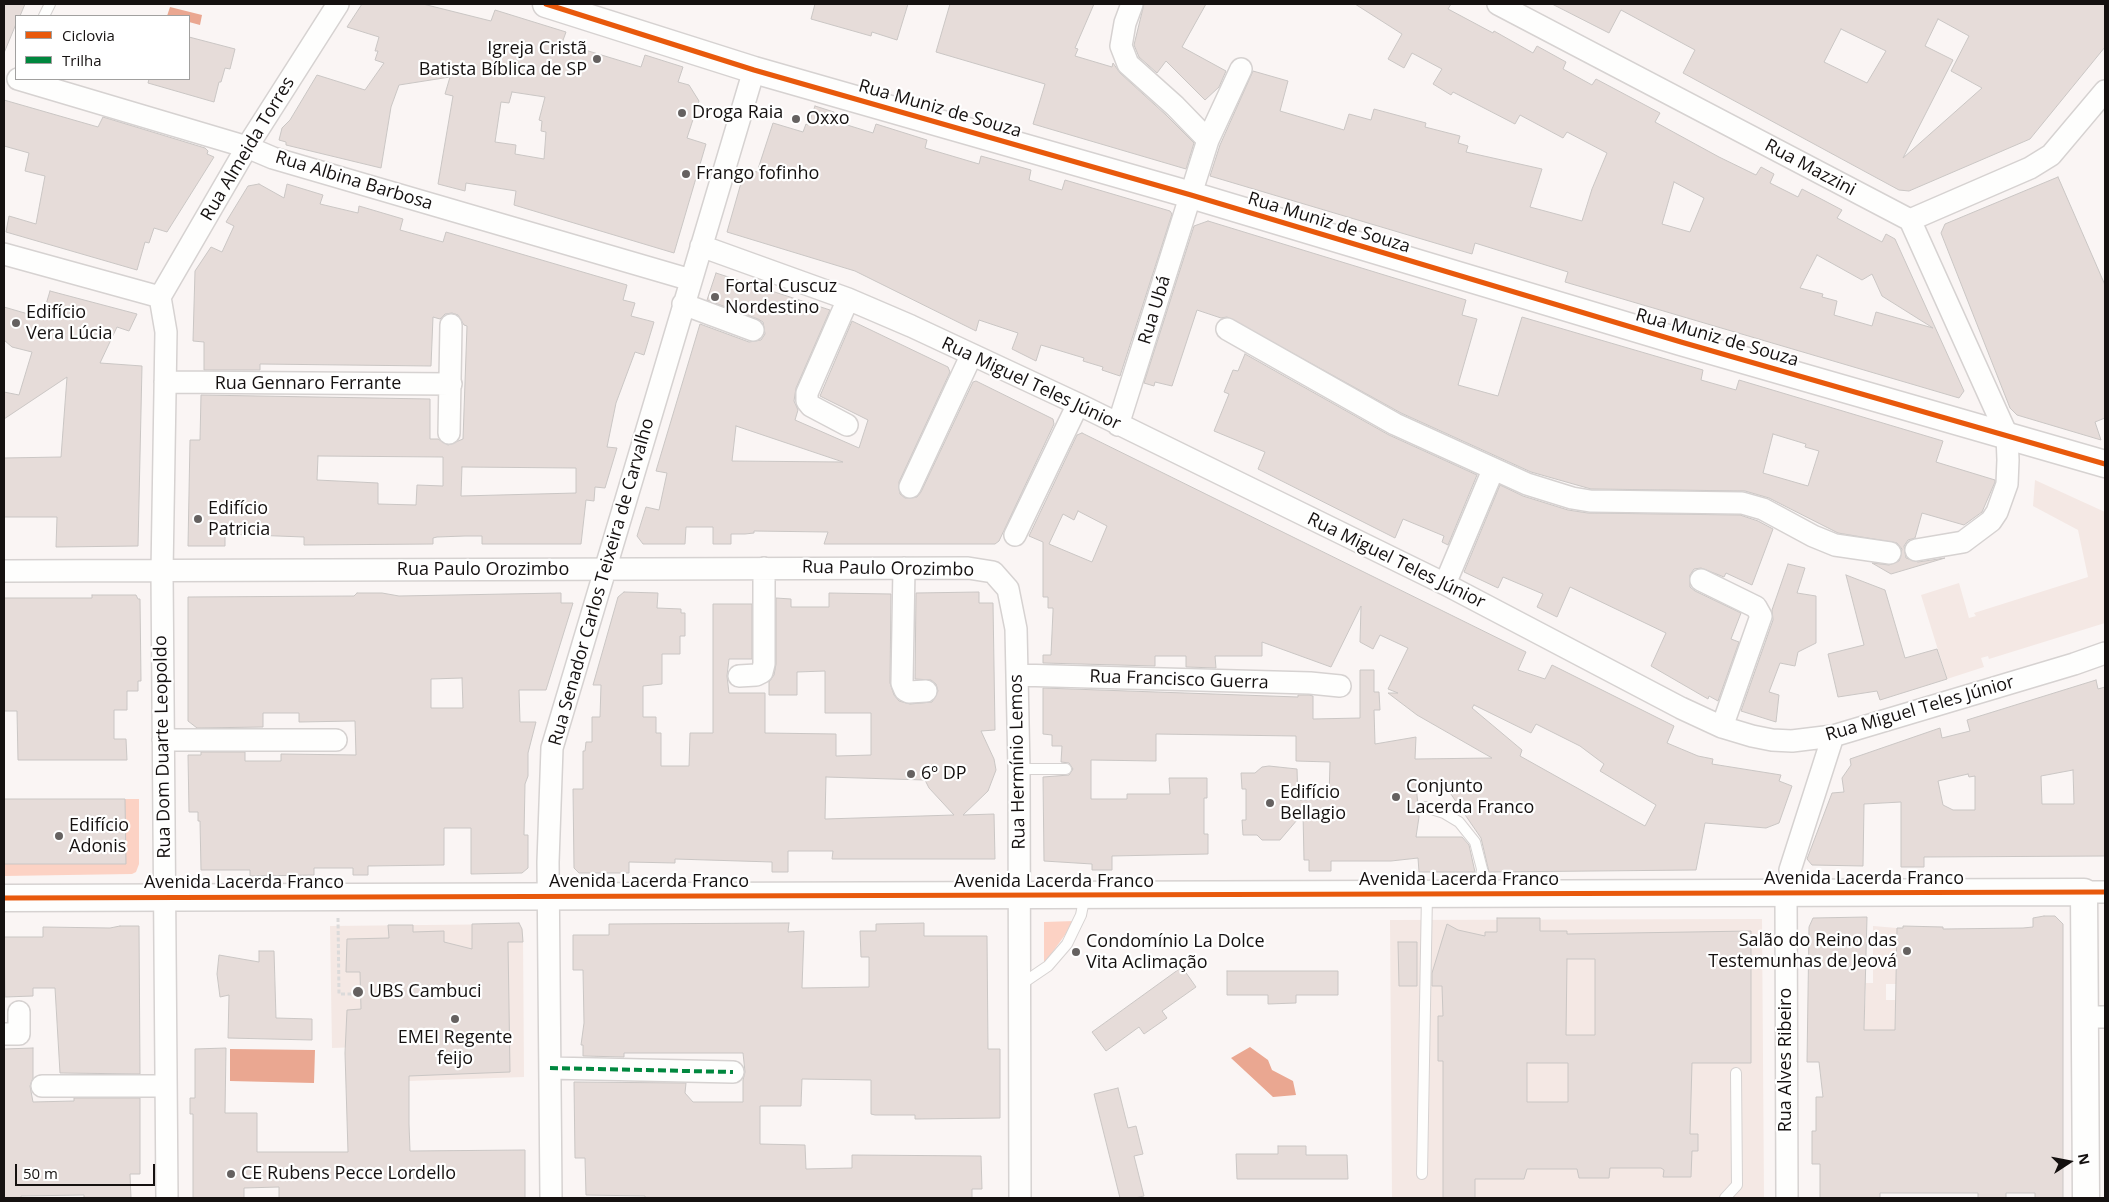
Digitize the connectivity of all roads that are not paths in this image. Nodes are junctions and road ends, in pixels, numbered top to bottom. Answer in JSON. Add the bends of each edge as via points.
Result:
{"nodes":[{"id":1,"x":338,"y":4,"type":"edge"},
{"id":2,"x":546,"y":4,"type":"edge"},
{"id":3,"x":1132,"y":4,"type":"edge"},
{"id":4,"x":1498,"y":4,"type":"edge"},
{"id":5,"x":1526,"y":11,"type":"edge"},
{"id":6,"x":1240,"y":69,"type":"dead end"},
{"id":7,"x":754,"y":70,"type":"junction"},
{"id":8,"x":24,"y":80,"type":"edge"},
{"id":9,"x":2105,"y":91,"type":"edge"},
{"id":10,"x":1208,"y":140,"type":"junction"},
{"id":11,"x":247,"y":147,"type":"junction"},
{"id":12,"x":1191,"y":194,"type":"junction"},
{"id":13,"x":1910,"y":220,"type":"junction"},
{"id":14,"x":701,"y":246,"type":"junction"},
{"id":15,"x":4,"y":254,"type":"edge"},
{"id":16,"x":691,"y":280,"type":"junction"},
{"id":17,"x":160,"y":297,"type":"junction"},
{"id":18,"x":848,"y":299,"type":"junction"},
{"id":19,"x":684,"y":304,"type":"junction"},
{"id":20,"x":451,"y":325,"type":"dead end"},
{"id":21,"x":1227,"y":329,"type":"dead end"},
{"id":22,"x":753,"y":330,"type":"dead end"},
{"id":23,"x":970,"y":356,"type":"junction"},
{"id":24,"x":165,"y":382,"type":"junction"},
{"id":25,"x":451,"y":384,"type":"junction"},
{"id":26,"x":1078,"y":404,"type":"junction"},
{"id":27,"x":848,"y":425,"type":"dead end"},
{"id":28,"x":1118,"y":425,"type":"junction"},
{"id":29,"x":449,"y":433,"type":"dead end"},
{"id":30,"x":2007,"y":435,"type":"junction"},
{"id":31,"x":2105,"y":464,"type":"edge"},
{"id":32,"x":1493,"y":470,"type":"junction"},
{"id":33,"x":910,"y":487,"type":"dead end"},
{"id":34,"x":1015,"y":534,"type":"dead end"},
{"id":35,"x":1916,"y":550,"type":"dead end"},
{"id":36,"x":1890,"y":553,"type":"dead end"},
{"id":37,"x":764,"y":568,"type":"junction"},
{"id":38,"x":904,"y":568,"type":"junction"},
{"id":39,"x":604,"y":569,"type":"junction"},
{"id":40,"x":4,"y":571,"type":"edge"},
{"id":41,"x":162,"y":572,"type":"junction"},
{"id":42,"x":993,"y":572,"type":"joint"},
{"id":43,"x":1701,"y":580,"type":"dead end"},
{"id":44,"x":1444,"y":584,"type":"junction"},
{"id":45,"x":2105,"y":653,"type":"edge"},
{"id":46,"x":1017,"y":675,"type":"junction"},
{"id":47,"x":739,"y":676,"type":"dead end"},
{"id":48,"x":1340,"y":686,"type":"dead end"},
{"id":49,"x":926,"y":691,"type":"dead end"},
{"id":50,"x":1722,"y":727,"type":"junction"},
{"id":51,"x":1833,"y":736,"type":"junction"},
{"id":52,"x":163,"y":740,"type":"junction"},
{"id":53,"x":336,"y":740,"type":"dead end"},
{"id":54,"x":1018,"y":769,"type":"junction"},
{"id":55,"x":1066,"y":769,"type":"dead end"},
{"id":56,"x":1425,"y":808,"type":"dead end"},
{"id":57,"x":1788,"y":881,"type":"junction"},
{"id":58,"x":2095,"y":892,"type":"edge"},
{"id":59,"x":1427,"y":893,"type":"junction"},
{"id":60,"x":1479,"y":893,"type":"junction"},
{"id":61,"x":549,"y":896,"type":"junction"},
{"id":62,"x":1019,"y":896,"type":"junction"},
{"id":63,"x":1085,"y":896,"type":"junction"},
{"id":64,"x":165,"y":897,"type":"junction"},
{"id":65,"x":4,"y":898,"type":"edge"},
{"id":66,"x":1019,"y":985,"type":"junction"},
{"id":67,"x":19,"y":1012,"type":"dead end"},
{"id":68,"x":2095,"y":1017,"type":"edge"},
{"id":69,"x":4,"y":1034,"type":"edge"},
{"id":70,"x":550,"y":1068,"type":"junction"},
{"id":71,"x":733,"y":1072,"type":"dead end"},
{"id":72,"x":1736,"y":1073,"type":"dead end"},
{"id":73,"x":42,"y":1086,"type":"dead end"},
{"id":74,"x":166,"y":1086,"type":"junction"},
{"id":75,"x":1422,"y":1174,"type":"dead end"},
{"id":76,"x":166,"y":1198,"type":"edge"},
{"id":77,"x":551,"y":1198,"type":"edge"},
{"id":78,"x":1020,"y":1198,"type":"edge"},
{"id":79,"x":1725,"y":1198,"type":"edge"},
{"id":80,"x":1787,"y":1198,"type":"edge"},
{"id":81,"x":2086,"y":1198,"type":"edge"}],
"edges":[{"from":1,"to":11,"type":"street","name":"Rua Almeida Torres"},
{"from":2,"to":7,"type":"street","name":"Rua Muniz de Souza"},
{"from":3,"to":10,"type":"street","via":[[1121,46],[1128,64]]},
{"from":4,"to":5,"type":"street","name":"Rua Mazzini"},
{"from":5,"to":13,"type":"street","name":"Rua Mazzini"},
{"from":6,"to":10,"type":"street","name":"Rua Ubá"},
{"from":7,"to":12,"type":"street","name":"Rua Muniz de Souza"},
{"from":7,"to":14,"type":"street","name":"Rua Senador Carlos Teixeira de Carvalho"},
{"from":8,"to":11,"type":"street","name":"Rua Albina Barbosa"},
{"from":9,"to":13,"type":"street","via":[[2052,155],[2030,168]]},
{"from":10,"to":12,"type":"street","name":"Rua Ubá"},
{"from":11,"to":16,"type":"street","name":"Rua Albina Barbosa","via":[[273,158]]},
{"from":11,"to":17,"type":"street","name":"Rua Almeida Torres"},
{"from":12,"to":28,"type":"street","name":"Rua Ubá"},
{"from":12,"to":30,"type":"street","name":"Rua Muniz de Souza","via":[[1672,339]]},
{"from":13,"to":30,"type":"street"},
{"from":14,"to":16,"type":"street","name":"Rua Senador Carlos Teixeira de Carvalho"},
{"from":14,"to":18,"type":"street","name":"Rua Miguel Teles Júnior"},
{"from":15,"to":17,"type":"street"},
{"from":16,"to":19,"type":"street","name":"Rua Senador Carlos Teixeira de Carvalho"},
{"from":17,"to":24,"type":"street","name":"Rua Dom Duarte Leopoldo","via":[[166,332]]},
{"from":18,"to":23,"type":"street","name":"Rua Miguel Teles Júnior"},
{"from":18,"to":27,"type":"street","via":[[807,394],[811,406]]},
{"from":19,"to":22,"type":"street"},
{"from":19,"to":39,"type":"street","name":"Rua Senador Carlos Teixeira de Carvalho"},
{"from":20,"to":25,"type":"street"},
{"from":21,"to":32,"type":"street","via":[[1395,424]]},
{"from":23,"to":26,"type":"street","name":"Rua Miguel Teles Júnior"},
{"from":23,"to":33,"type":"street"},
{"from":24,"to":25,"type":"street","name":"Rua Gennaro Ferrante"},
{"from":24,"to":41,"type":"street","name":"Rua Dom Duarte Leopoldo"},
{"from":25,"to":29,"type":"street"},
{"from":26,"to":28,"type":"street","name":"Rua Miguel Teles Júnior"},
{"from":26,"to":34,"type":"street"},
{"from":28,"to":44,"type":"street","name":"Rua Miguel Teles Júnior"},
{"from":30,"to":31,"type":"street","name":"Rua Muniz de Souza"},
{"from":30,"to":35,"type":"street","via":[[2006,484],[1991,521],[1964,542]]},
{"from":32,"to":36,"type":"street","via":[[1527,484],[1590,501],[1742,503],[1763,509],[1835,544]]},
{"from":32,"to":44,"type":"street"},
{"from":37,"to":38,"type":"street","name":"Rua Paulo Orozimbo"},
{"from":37,"to":39,"type":"street","name":"Rua Paulo Orozimbo"},
{"from":37,"to":47,"type":"street","via":[[764,664],[762,672],[756,676]]},
{"from":38,"to":42,"type":"street","name":"Rua Paulo Orozimbo","via":[[968,568]]},
{"from":38,"to":49,"type":"street","via":[[902,683],[909,692]]},
{"from":39,"to":41,"type":"street","name":"Rua Paulo Orozimbo"},
{"from":39,"to":61,"type":"street","name":"Rua Senador Carlos Teixeira de Carvalho","via":[[552,748]]},
{"from":40,"to":41,"type":"street","name":"Rua Paulo Orozimbo"},
{"from":41,"to":52,"type":"street","name":"Rua Dom Duarte Leopoldo"},
{"from":42,"to":46,"type":"street","name":"Rua Hermínio Lemos","via":[[1008,589],[1013,606]]},
{"from":43,"to":50,"type":"street","via":[[1756,607],[1761,616]]},
{"from":44,"to":50,"type":"street","name":"Rua Miguel Teles Júnior"},
{"from":45,"to":51,"type":"street","name":"Rua Miguel Teles Júnior"},
{"from":46,"to":48,"type":"street","name":"Rua Francisco Guerra"},
{"from":46,"to":54,"type":"street","name":"Rua Hermínio Lemos"},
{"from":50,"to":51,"type":"street","name":"Rua Miguel Teles Júnior","via":[[1772,740]]},
{"from":51,"to":57,"type":"street","name":"Rua Alves Ribeiro"},
{"from":52,"to":53,"type":"street"},
{"from":52,"to":64,"type":"street","name":"Rua Dom Duarte Leopoldo"},
{"from":54,"to":55,"type":"lane"},
{"from":54,"to":62,"type":"street","name":"Rua Hermínio Lemos"},
{"from":56,"to":60,"type":"lane","via":[[1444,813],[1459,822],[1475,842],[1482,869]]},
{"from":57,"to":58,"type":"street","name":"Avenida Lacerda Franco"},
{"from":57,"to":60,"type":"street","name":"Avenida Lacerda Franco"},
{"from":57,"to":80,"type":"street","name":"Rua Alves Ribeiro"},
{"from":58,"to":68,"type":"street"},
{"from":59,"to":60,"type":"street","name":"Avenida Lacerda Franco"},
{"from":59,"to":63,"type":"street","name":"Avenida Lacerda Franco"},
{"from":59,"to":75,"type":"lane"},
{"from":61,"to":62,"type":"street","name":"Avenida Lacerda Franco"},
{"from":61,"to":64,"type":"street","name":"Avenida Lacerda Franco"},
{"from":61,"to":70,"type":"street","name":"Rua Senador Carlos Teixeira de Carvalho"},
{"from":62,"to":63,"type":"street","name":"Avenida Lacerda Franco"},
{"from":62,"to":66,"type":"street","name":"Rua Hermínio Lemos"},
{"from":63,"to":66,"type":"lane","via":[[1081,916],[1067,944],[1048,966]]},
{"from":64,"to":65,"type":"street","name":"Avenida Lacerda Franco"},
{"from":64,"to":74,"type":"street","name":"Rua Dom Duarte Leopoldo"},
{"from":66,"to":78,"type":"street","name":"Rua Hermínio Lemos"},
{"from":67,"to":69,"type":"street","via":[[19,1034]]},
{"from":68,"to":81,"type":"street"},
{"from":70,"to":71,"type":"street"},
{"from":70,"to":77,"type":"street","name":"Rua Senador Carlos Teixeira de Carvalho"},
{"from":72,"to":79,"type":"lane","via":[[1738,1185]]},
{"from":73,"to":74,"type":"street"},
{"from":74,"to":76,"type":"street","name":"Rua Dom Duarte Leopoldo"}]}
